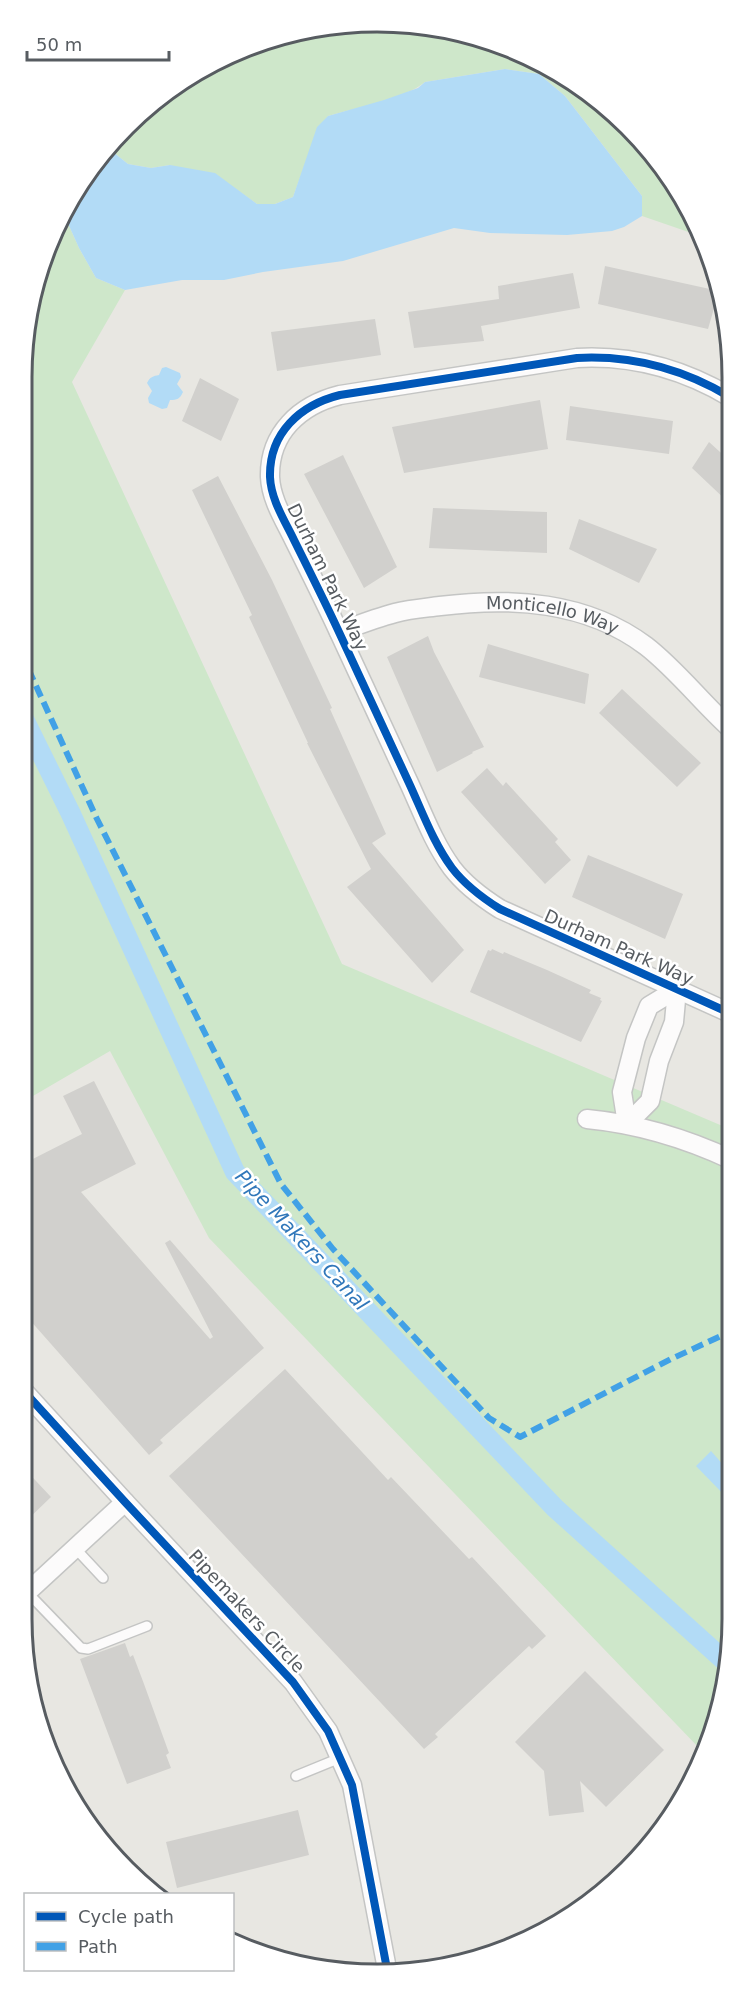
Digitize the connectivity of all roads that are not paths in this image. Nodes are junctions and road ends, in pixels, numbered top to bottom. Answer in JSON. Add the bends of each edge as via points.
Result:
{"nodes":[{"id":1,"x":722,"y":394,"type":"edge"},
{"id":2,"x":339,"y":632,"type":"junction"},
{"id":3,"x":722,"y":720,"type":"edge"},
{"id":4,"x":677,"y":989,"type":"junction"},
{"id":5,"x":722,"y":1009,"type":"edge"},
{"id":6,"x":629,"y":1062,"type":"junction"},
{"id":7,"x":657,"y":1070,"type":"junction"},
{"id":8,"x":588,"y":1119,"type":"dead end"},
{"id":9,"x":627,"y":1124,"type":"junction"},
{"id":10,"x":722,"y":1156,"type":"edge"},
{"id":11,"x":32,"y":1400,"type":"edge"},
{"id":12,"x":125,"y":1502,"type":"junction"},
{"id":13,"x":75,"y":1548,"type":"junction"},
{"id":14,"x":103,"y":1578,"type":"dead end"},
{"id":15,"x":32,"y":1588,"type":"edge"},
{"id":16,"x":32,"y":1602,"type":"edge"},
{"id":17,"x":147,"y":1626,"type":"dead end"},
{"id":18,"x":340,"y":1758,"type":"junction"},
{"id":19,"x":296,"y":1776,"type":"dead end"},
{"id":20,"x":386,"y":1964,"type":"edge"}],
"edges":[{"from":1,"to":2,"type":"street","name":"Durham Park Way","via":[[662,367],[593,357],[340,395],[305,408],[282,432],[273,454],[270,478],[276,502]]},
{"from":2,"to":3,"type":"street","name":"Monticello Way","via":[[397,612],[464,603],[513,601],[565,609],[610,625],[645,646]]},
{"from":2,"to":4,"type":"street","name":"Durham Park Way","via":[[432,833],[462,881],[500,909]]},
{"from":4,"to":5,"type":"street","name":"Durham Park Way"},
{"from":4,"to":6,"type":"street","name":"Durham Park Way","via":[[649,1006]]},
{"from":4,"to":7,"type":"street","name":"Durham Park Way","via":[[674,1022]]},
{"from":6,"to":7,"type":"street"},
{"from":6,"to":9,"type":"street","name":"Durham Park Way","via":[[622,1092]]},
{"from":7,"to":9,"type":"street","name":"Durham Park Way","via":[[650,1101]]},
{"from":8,"to":9,"type":"street"},
{"from":9,"to":10,"type":"street","via":[[667,1134]]},
{"from":11,"to":12,"type":"street","name":"Pipemakers Circle"},
{"from":12,"to":13,"type":"street"},
{"from":12,"to":18,"type":"street","name":"Pipemakers Circle","via":[[293,1682],[328,1731]]},
{"from":13,"to":14,"type":"lane"},
{"from":13,"to":15,"type":"street"},
{"from":16,"to":17,"type":"lane","via":[[81,1648],[88,1649]]},
{"from":18,"to":19,"type":"lane"},
{"from":18,"to":20,"type":"street","name":"Pipemakers Circle","via":[[352,1785]]}]}
